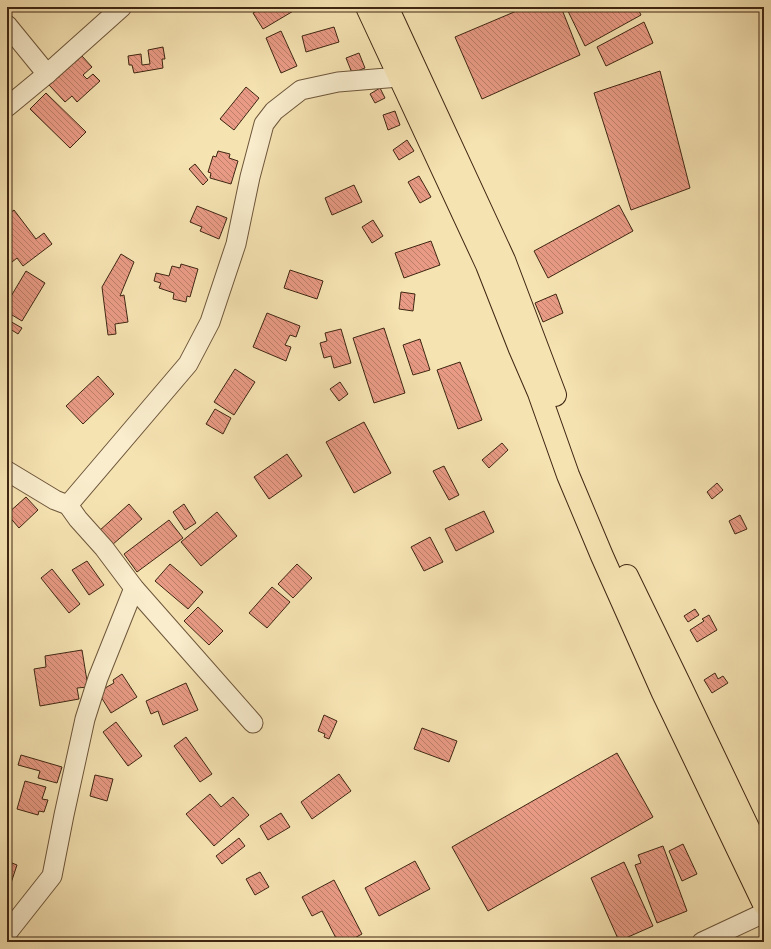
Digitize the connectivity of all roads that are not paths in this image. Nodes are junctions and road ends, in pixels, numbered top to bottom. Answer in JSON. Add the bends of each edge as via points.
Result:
{"nodes":[{"id":1,"x":122,"y":7,"type":"edge"},
{"id":2,"x":367,"y":7,"type":"edge"},
{"id":3,"x":387,"y":7,"type":"edge"},
{"id":4,"x":7,"y":25,"type":"edge"},
{"id":5,"x":47,"y":74,"type":"junction"},
{"id":6,"x":399,"y":77,"type":"junction"},
{"id":7,"x":7,"y":107,"type":"edge"},
{"id":8,"x":7,"y":471,"type":"edge"},
{"id":9,"x":574,"y":472,"type":"junction"},
{"id":10,"x":68,"y":505,"type":"junction"},
{"id":11,"x":134,"y":588,"type":"junction"},
{"id":12,"x":253,"y":723,"type":"dead end"},
{"id":13,"x":764,"y":861,"type":"edge"},
{"id":14,"x":764,"y":904,"type":"edge"},
{"id":15,"x":764,"y":913,"type":"edge"},
{"id":16,"x":7,"y":933,"type":"edge"},
{"id":17,"x":702,"y":942,"type":"edge"}],
"edges":[{"from":1,"to":5,"type":"street"},
{"from":2,"to":6,"type":"main road"},
{"from":3,"to":9,"type":"main road","via":[[504,260],[552,386]]},
{"from":4,"to":5,"type":"street"},
{"from":5,"to":7,"type":"street"},
{"from":6,"to":9,"type":"main road","via":[[487,265],[520,349]]},
{"from":6,"to":10,"type":"street","via":[[338,82],[301,90],[274,111],[264,124],[236,244],[210,322],[188,364]]},
{"from":8,"to":10,"type":"street"},
{"from":9,"to":13,"type":"main road","via":[[602,524]]},
{"from":9,"to":14,"type":"main road","via":[[602,556],[663,693]]},
{"from":10,"to":11,"type":"street"},
{"from":11,"to":12,"type":"street"},
{"from":11,"to":16,"type":"street","via":[[98,678],[85,719],[52,876]]},
{"from":15,"to":17,"type":"street"}]}
